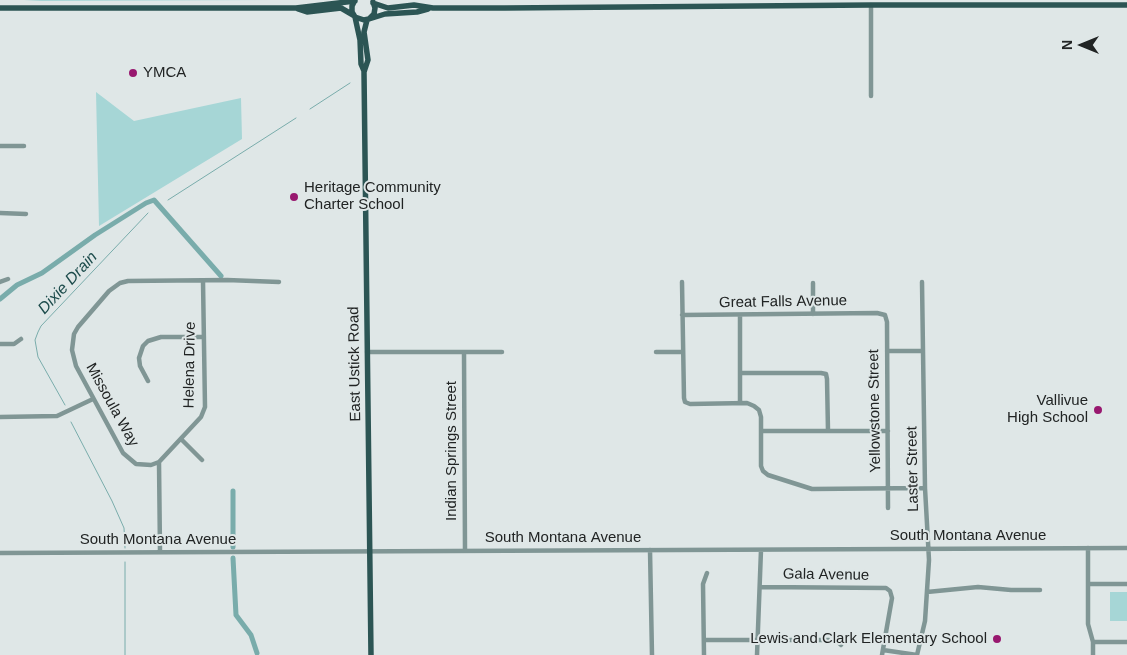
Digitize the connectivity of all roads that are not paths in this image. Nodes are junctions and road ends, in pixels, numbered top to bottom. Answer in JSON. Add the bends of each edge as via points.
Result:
{"nodes":[{"id":1,"x":355,"y":0,"type":"edge"},
{"id":2,"x":372,"y":1,"type":"edge"},
{"id":3,"x":923,"y":2,"type":"edge"},
{"id":4,"x":1047,"y":3,"type":"edge"},
{"id":5,"x":1056,"y":3,"type":"edge"},
{"id":6,"x":871,"y":5,"type":"junction"},
{"id":7,"x":1127,"y":5,"type":"edge"},
{"id":8,"x":0,"y":8,"type":"edge"},
{"id":9,"x":296,"y":8,"type":"junction"},
{"id":10,"x":433,"y":8,"type":"junction"},
{"id":11,"x":354,"y":16,"type":"junction"},
{"id":12,"x":368,"y":19,"type":"junction"},
{"id":13,"x":364,"y":72,"type":"junction"},
{"id":14,"x":871,"y":96,"type":"dead end"},
{"id":15,"x":0,"y":146,"type":"edge"},
{"id":16,"x":24,"y":146,"type":"dead end"},
{"id":17,"x":0,"y":214,"type":"edge"},
{"id":18,"x":26,"y":214,"type":"dead end"},
{"id":19,"x":8,"y":279,"type":"dead end"},
{"id":20,"x":203,"y":281,"type":"junction"},
{"id":21,"x":0,"y":282,"type":"edge"},
{"id":22,"x":279,"y":282,"type":"dead end"},
{"id":23,"x":682,"y":282,"type":"dead end"},
{"id":24,"x":922,"y":282,"type":"dead end"},
{"id":25,"x":813,"y":283,"type":"dead end"},
{"id":26,"x":813,"y":314,"type":"junction"},
{"id":27,"x":682,"y":315,"type":"junction"},
{"id":28,"x":740,"y":315,"type":"junction"},
{"id":29,"x":885,"y":315,"type":"joint"},
{"id":30,"x":204,"y":337,"type":"junction"},
{"id":31,"x":21,"y":339,"type":"dead end"},
{"id":32,"x":0,"y":344,"type":"edge"},
{"id":33,"x":887,"y":351,"type":"junction"},
{"id":34,"x":923,"y":351,"type":"junction"},
{"id":35,"x":368,"y":352,"type":"junction"},
{"id":36,"x":464,"y":352,"type":"junction"},
{"id":37,"x":502,"y":352,"type":"dead end"},
{"id":38,"x":656,"y":352,"type":"dead end"},
{"id":39,"x":683,"y":352,"type":"junction"},
{"id":40,"x":740,"y":372,"type":"junction"},
{"id":41,"x":148,"y":381,"type":"dead end"},
{"id":42,"x":93,"y":399,"type":"junction"},
{"id":43,"x":740,"y":404,"type":"junction"},
{"id":44,"x":0,"y":417,"type":"edge"},
{"id":45,"x":761,"y":431,"type":"junction"},
{"id":46,"x":828,"y":431,"type":"junction"},
{"id":47,"x":888,"y":431,"type":"junction"},
{"id":48,"x":181,"y":439,"type":"junction"},
{"id":49,"x":202,"y":460,"type":"dead end"},
{"id":50,"x":159,"y":462,"type":"junction"},
{"id":51,"x":925,"y":488,"type":"junction"},
{"id":52,"x":889,"y":489,"type":"junction"},
{"id":53,"x":888,"y":508,"type":"dead end"},
{"id":54,"x":1088,"y":548,"type":"junction"},
{"id":55,"x":1127,"y":548,"type":"edge"},
{"id":56,"x":928,"y":549,"type":"junction"},
{"id":57,"x":650,"y":550,"type":"junction"},
{"id":58,"x":761,"y":550,"type":"junction"},
{"id":59,"x":370,"y":551,"type":"junction"},
{"id":60,"x":465,"y":551,"type":"junction"},
{"id":61,"x":160,"y":552,"type":"junction"},
{"id":62,"x":0,"y":553,"type":"edge"},
{"id":63,"x":707,"y":573,"type":"dead end"},
{"id":64,"x":1088,"y":584,"type":"junction"},
{"id":65,"x":1127,"y":584,"type":"edge"},
{"id":66,"x":760,"y":587,"type":"junction"},
{"id":67,"x":1040,"y":590,"type":"dead end"},
{"id":68,"x":927,"y":592,"type":"junction"},
{"id":69,"x":704,"y":640,"type":"junction"},
{"id":70,"x":757,"y":640,"type":"junction"},
{"id":71,"x":1093,"y":642,"type":"junction"},
{"id":72,"x":1127,"y":642,"type":"edge"},
{"id":73,"x":841,"y":645,"type":"dead end"},
{"id":74,"x":882,"y":653,"type":"edge"},
{"id":75,"x":371,"y":655,"type":"edge"},
{"id":76,"x":652,"y":655,"type":"edge"},
{"id":77,"x":704,"y":655,"type":"edge"},
{"id":78,"x":757,"y":655,"type":"edge"},
{"id":79,"x":917,"y":655,"type":"edge"},
{"id":80,"x":1094,"y":655,"type":"edge"}],
"edges":[{"from":1,"to":9,"type":"main road"},
{"from":1,"to":11,"type":"main road","name":"East Ustick Road"},
{"from":2,"to":10,"type":"main road","via":[[388,8],[414,5]]},
{"from":2,"to":12,"type":"main road","name":"East Ustick Road","via":[[375,11]]},
{"from":3,"to":4,"type":"main road"},
{"from":3,"to":6,"type":"main road"},
{"from":4,"to":5,"type":"main road"},
{"from":5,"to":7,"type":"main road"},
{"from":6,"to":10,"type":"main road"},
{"from":6,"to":14,"type":"street"},
{"from":8,"to":9,"type":"main road"},
{"from":9,"to":11,"type":"main road","via":[[307,12],[341,8]]},
{"from":10,"to":12,"type":"main road"},
{"from":11,"to":12,"type":"main road"},
{"from":11,"to":13,"type":"main road","name":"East Ustick Road"},
{"from":12,"to":13,"type":"main road","name":"East Ustick Road","via":[[364,32],[368,60]]},
{"from":13,"to":35,"type":"main road","name":"East Ustick Road"},
{"from":15,"to":16,"type":"street"},
{"from":17,"to":18,"type":"street"},
{"from":19,"to":21,"type":"street"},
{"from":20,"to":22,"type":"street","name":"Missoula Way"},
{"from":20,"to":30,"type":"street","name":"Helena Drive"},
{"from":20,"to":42,"type":"street","name":"Missoula Way","via":[[128,281],[113,286],[74,334],[73,357]]},
{"from":23,"to":27,"type":"street"},
{"from":24,"to":34,"type":"street","name":"Laster Street"},
{"from":25,"to":26,"type":"street"},
{"from":26,"to":28,"type":"street","name":"Great Falls Avenue"},
{"from":26,"to":29,"type":"street","name":"Great Falls Avenue"},
{"from":27,"to":28,"type":"street","name":"Great Falls Avenue"},
{"from":27,"to":39,"type":"street"},
{"from":28,"to":40,"type":"street"},
{"from":29,"to":33,"type":"street","name":"Yellowstone Street"},
{"from":30,"to":41,"type":"street","via":[[161,337],[148,342],[139,358]]},
{"from":30,"to":48,"type":"street","name":"Helena Drive","via":[[204,412]]},
{"from":31,"to":32,"type":"street","via":[[14,344]]},
{"from":33,"to":34,"type":"street"},
{"from":33,"to":47,"type":"street","name":"Yellowstone Street"},
{"from":34,"to":51,"type":"street","name":"Laster Street"},
{"from":35,"to":36,"type":"street"},
{"from":35,"to":59,"type":"main road","name":"East Ustick Road"},
{"from":36,"to":37,"type":"street"},
{"from":36,"to":60,"type":"street","name":"Indian Springs Street"},
{"from":38,"to":39,"type":"street"},
{"from":39,"to":43,"type":"street","via":[[685,402]]},
{"from":40,"to":43,"type":"street"},
{"from":40,"to":46,"type":"street","via":[[826,374]]},
{"from":42,"to":44,"type":"street","via":[[57,416]]},
{"from":42,"to":50,"type":"street","name":"Missoula Way","via":[[130,460],[143,465]]},
{"from":43,"to":45,"type":"street","via":[[759,410]]},
{"from":45,"to":46,"type":"street"},
{"from":45,"to":52,"type":"street","via":[[761,466],[768,475],[812,489]]},
{"from":46,"to":47,"type":"street"},
{"from":47,"to":52,"type":"street","name":"Yellowstone Street"},
{"from":48,"to":49,"type":"street"},
{"from":48,"to":50,"type":"street","name":"Helena Drive"},
{"from":50,"to":61,"type":"street"},
{"from":51,"to":52,"type":"street"},
{"from":51,"to":56,"type":"street","name":"Laster Street"},
{"from":52,"to":53,"type":"street","name":"Yellowstone Street"},
{"from":54,"to":55,"type":"street","name":"South Montana Avenue"},
{"from":54,"to":56,"type":"street","name":"South Montana Avenue"},
{"from":54,"to":64,"type":"street"},
{"from":56,"to":58,"type":"street","name":"South Montana Avenue"},
{"from":56,"to":68,"type":"street","name":"Laster Street"},
{"from":57,"to":58,"type":"street","name":"South Montana Avenue"},
{"from":57,"to":60,"type":"street","name":"South Montana Avenue"},
{"from":57,"to":76,"type":"street"},
{"from":58,"to":66,"type":"street"},
{"from":59,"to":60,"type":"street","name":"South Montana Avenue"},
{"from":59,"to":61,"type":"street","name":"South Montana Avenue"},
{"from":59,"to":75,"type":"main road","name":"East Ustick Road"},
{"from":61,"to":62,"type":"street","name":"South Montana Avenue"},
{"from":63,"to":69,"type":"street","via":[[703,584]]},
{"from":64,"to":65,"type":"street"},
{"from":64,"to":71,"type":"street","via":[[1088,624]]},
{"from":66,"to":70,"type":"street"},
{"from":66,"to":74,"type":"street","name":"Gala Avenue","via":[[886,588],[892,598]]},
{"from":67,"to":68,"type":"street","via":[[978,587]]},
{"from":68,"to":79,"type":"street","name":"Laster Street","via":[[925,621]]},
{"from":69,"to":70,"type":"street"},
{"from":69,"to":77,"type":"street"},
{"from":70,"to":73,"type":"street","via":[[836,640]]},
{"from":70,"to":78,"type":"street"},
{"from":71,"to":72,"type":"street"},
{"from":71,"to":80,"type":"street"},
{"from":74,"to":79,"type":"street"}]}
